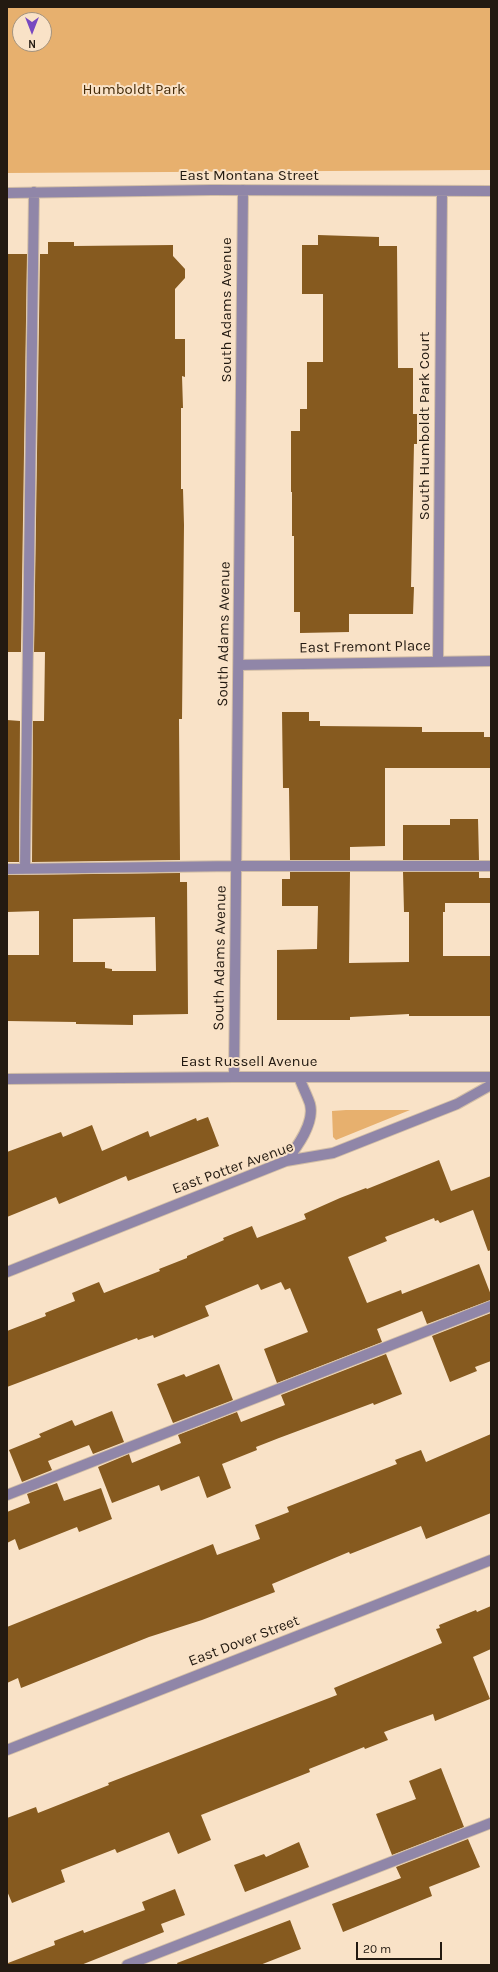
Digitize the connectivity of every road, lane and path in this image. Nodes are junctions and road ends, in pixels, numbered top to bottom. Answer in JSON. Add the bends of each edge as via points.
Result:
{"nodes":[{"id":1,"x":243,"y":190,"type":"junction"},
{"id":2,"x":442,"y":191,"type":"junction"},
{"id":3,"x":491,"y":191,"type":"edge"},
{"id":4,"x":34,"y":192,"type":"junction"},
{"id":5,"x":7,"y":193,"type":"edge"},
{"id":6,"x":491,"y":660,"type":"edge"},
{"id":7,"x":438,"y":661,"type":"junction"},
{"id":8,"x":239,"y":665,"type":"junction"},
{"id":9,"x":236,"y":866,"type":"junction"},
{"id":10,"x":491,"y":866,"type":"edge"},
{"id":11,"x":7,"y":869,"type":"edge"},
{"id":12,"x":25,"y":869,"type":"junction"},
{"id":13,"x":234,"y":1077,"type":"junction"},
{"id":14,"x":299,"y":1077,"type":"junction"},
{"id":15,"x":491,"y":1077,"type":"edge"},
{"id":16,"x":7,"y":1079,"type":"edge"},
{"id":17,"x":491,"y":1085,"type":"edge"},
{"id":18,"x":286,"y":1161,"type":"junction"},
{"id":19,"x":7,"y":1272,"type":"edge"},
{"id":20,"x":491,"y":1306,"type":"edge"},
{"id":21,"x":7,"y":1495,"type":"edge"},
{"id":22,"x":491,"y":1560,"type":"edge"},
{"id":23,"x":7,"y":1750,"type":"edge"},
{"id":24,"x":491,"y":1823,"type":"edge"},
{"id":25,"x":127,"y":1965,"type":"edge"}],
"edges":[{"from":1,"to":2,"type":"street","name":"East Montana Street"},
{"from":1,"to":4,"type":"street","name":"East Montana Street"},
{"from":1,"to":8,"type":"street","name":"South Adams Avenue"},
{"from":2,"to":3,"type":"street","name":"East Montana Street"},
{"from":2,"to":7,"type":"street","name":"South Humboldt Park Court"},
{"from":4,"to":5,"type":"street","name":"East Montana Street"},
{"from":4,"to":12,"type":"street"},
{"from":6,"to":7,"type":"street","name":"East Fremont Place"},
{"from":7,"to":8,"type":"street","name":"East Fremont Place"},
{"from":8,"to":9,"type":"street","name":"South Adams Avenue"},
{"from":9,"to":10,"type":"street"},
{"from":9,"to":12,"type":"street"},
{"from":9,"to":13,"type":"street","name":"South Adams Avenue"},
{"from":11,"to":12,"type":"street"},
{"from":13,"to":14,"type":"street","name":"East Russell Avenue"},
{"from":13,"to":16,"type":"street","name":"East Russell Avenue"},
{"from":14,"to":15,"type":"street","name":"East Russell Avenue"},
{"from":14,"to":18,"type":"street","via":[[310,1106],[308,1124],[300,1142]]},
{"from":17,"to":18,"type":"street","name":"East Potter Avenue","via":[[457,1104],[333,1153]]},
{"from":18,"to":19,"type":"street","name":"East Potter Avenue"},
{"from":20,"to":21,"type":"street"},
{"from":22,"to":23,"type":"street","name":"East Dover Street"},
{"from":24,"to":25,"type":"street"}]}
